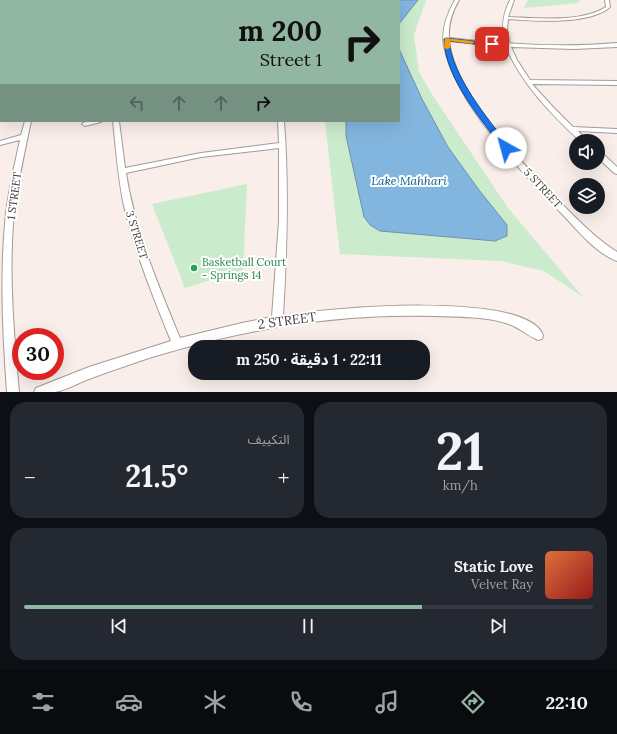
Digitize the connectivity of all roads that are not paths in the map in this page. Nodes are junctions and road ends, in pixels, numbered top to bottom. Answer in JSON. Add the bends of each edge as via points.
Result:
{"nodes":[{"id":1,"x":457,"y":0,"type":"edge"},
{"id":2,"x":512,"y":0,"type":"edge"},
{"id":3,"x":607,"y":0,"type":"edge"},
{"id":4,"x":505,"y":18,"type":"junction"},
{"id":5,"x":446,"y":39,"type":"junction"},
{"id":6,"x":507,"y":43,"type":"junction"},
{"id":7,"x":617,"y":45,"type":"edge"},
{"id":8,"x":529,"y":82,"type":"junction"},
{"id":9,"x":617,"y":83,"type":"edge"},
{"id":10,"x":28,"y":122,"type":"edge"},
{"id":11,"x":94,"y":122,"type":"edge"},
{"id":12,"x":116,"y":122,"type":"edge"},
{"id":13,"x":281,"y":122,"type":"edge"},
{"id":14,"x":85,"y":124,"type":"dead end"},
{"id":15,"x":571,"y":129,"type":"junction"},
{"id":16,"x":617,"y":131,"type":"edge"},
{"id":17,"x":576,"y":134,"type":"edge"},
{"id":18,"x":24,"y":137,"type":"junction"},
{"id":19,"x":0,"y":143,"type":"edge"},
{"id":20,"x":283,"y":145,"type":"junction"},
{"id":21,"x":605,"y":160,"type":"edge"},
{"id":22,"x":123,"y":170,"type":"junction"},
{"id":23,"x":617,"y":171,"type":"edge"},
{"id":24,"x":617,"y":257,"type":"edge"},
{"id":25,"x":277,"y":321,"type":"junction"},
{"id":26,"x":538,"y":335,"type":"dead end"},
{"id":27,"x":177,"y":343,"type":"junction"},
{"id":28,"x":13,"y":392,"type":"edge"},
{"id":29,"x":40,"y":392,"type":"edge"}],
"edges":[{"from":1,"to":5,"type":"street","name":"5 STREET","via":[[447,22]]},
{"from":2,"to":4,"type":"street"},
{"from":3,"to":4,"type":"street","via":[[608,6],[605,10],[590,16],[554,19]]},
{"from":4,"to":6,"type":"street"},
{"from":5,"to":6,"type":"street"},
{"from":5,"to":24,"type":"street","name":"5 STREET","via":[[455,70],[464,88],[506,148],[569,216],[597,243]]},
{"from":6,"to":7,"type":"street","via":[[559,48]]},
{"from":6,"to":8,"type":"street"},
{"from":8,"to":9,"type":"street"},
{"from":8,"to":15,"type":"street"},
{"from":10,"to":18,"type":"street","name":"1 STREET"},
{"from":11,"to":14,"type":"street"},
{"from":12,"to":22,"type":"street","name":"3 STREET"},
{"from":13,"to":20,"type":"street"},
{"from":15,"to":16,"type":"street"},
{"from":15,"to":17,"type":"street"},
{"from":18,"to":19,"type":"street"},
{"from":18,"to":28,"type":"street","name":"1 STREET","via":[[12,200],[8,261]]},
{"from":20,"to":22,"type":"street","via":[[201,155]]},
{"from":20,"to":25,"type":"street","via":[[284,216]]},
{"from":21,"to":23,"type":"street"},
{"from":22,"to":27,"type":"street","name":"3 STREET","via":[[130,217]]},
{"from":25,"to":26,"type":"street","name":"2 STREET","via":[[364,312],[444,312],[507,317],[527,325]]},
{"from":25,"to":27,"type":"street","name":"2 STREET"},
{"from":27,"to":29,"type":"street","name":"2 STREET"}]}
